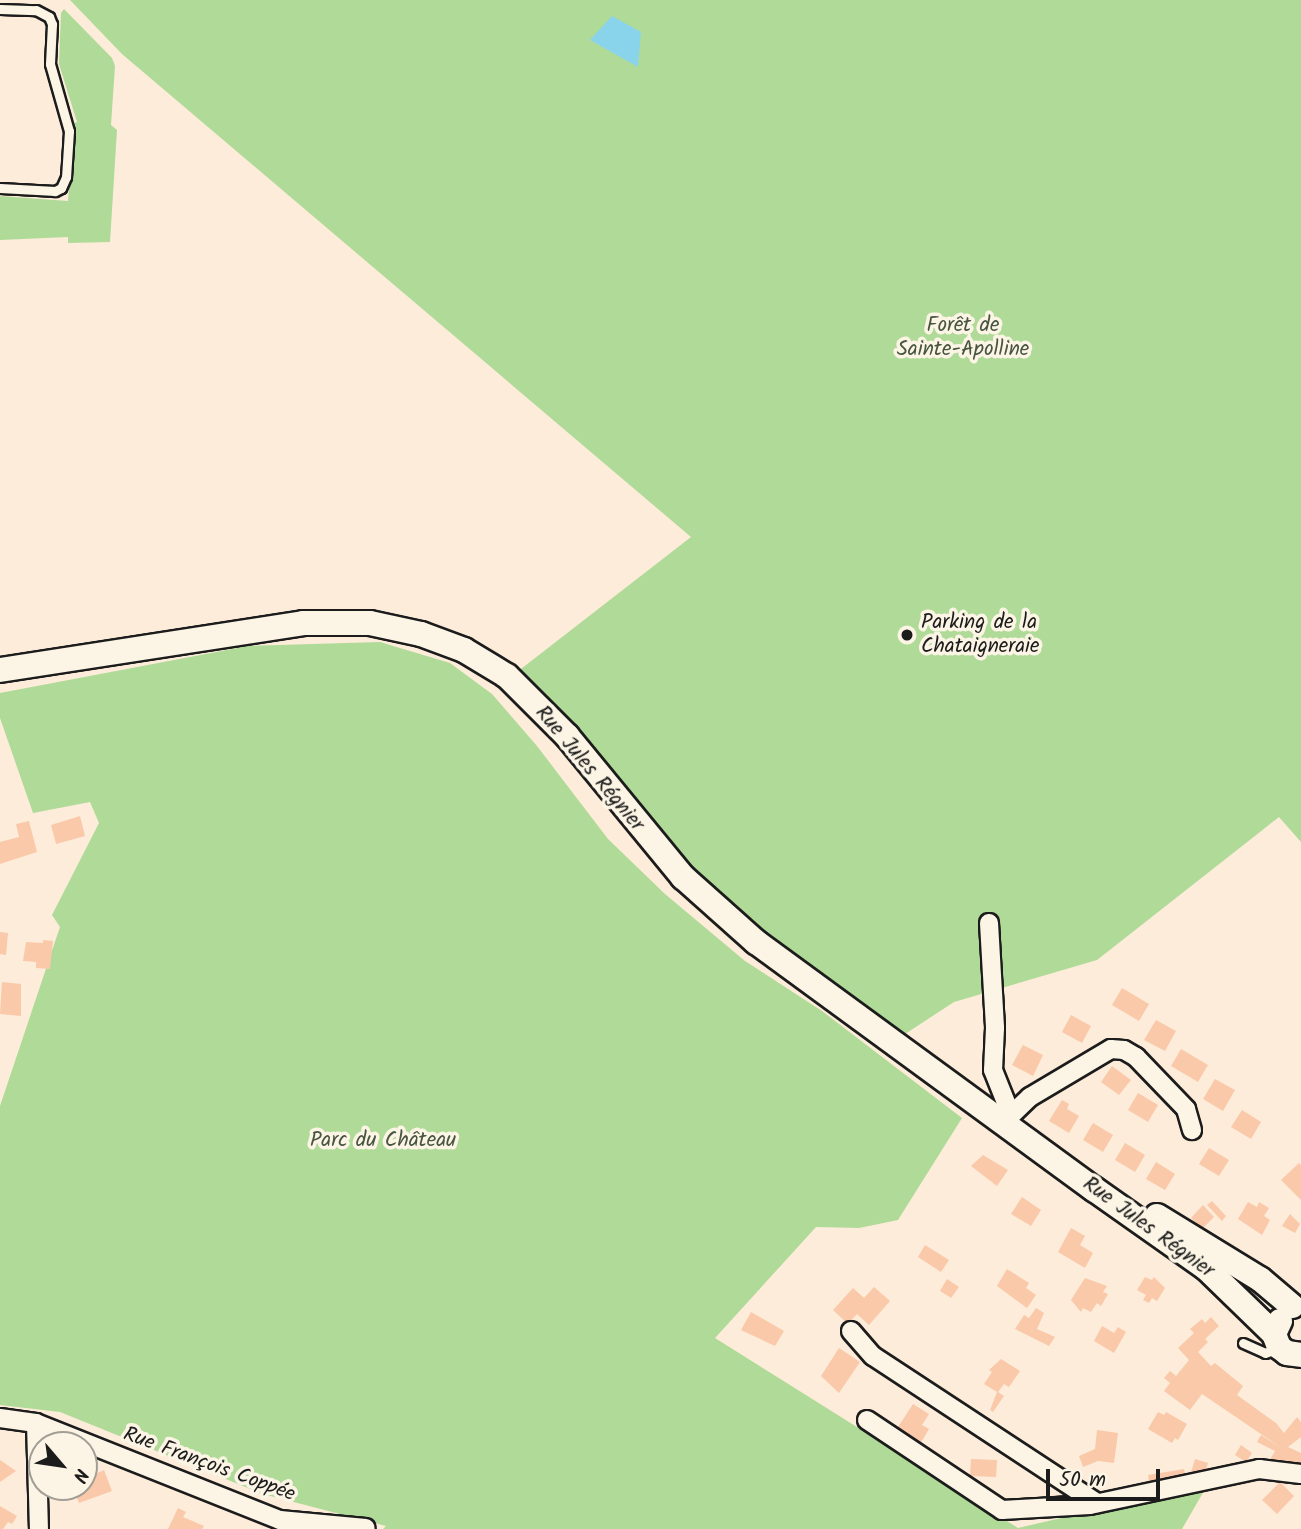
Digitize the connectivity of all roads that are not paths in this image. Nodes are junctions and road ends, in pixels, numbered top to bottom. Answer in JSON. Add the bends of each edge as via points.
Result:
{"nodes":[{"id":1,"x":0,"y":9,"type":"edge"},
{"id":2,"x":0,"y":188,"type":"edge"},
{"id":3,"x":0,"y":670,"type":"edge"},
{"id":4,"x":989,"y":923,"type":"dead end"},
{"id":5,"x":1007,"y":1119,"type":"junction"},
{"id":6,"x":1192,"y":1130,"type":"dead end"},
{"id":7,"x":1050,"y":1155,"type":"junction"},
{"id":8,"x":1296,"y":1306,"type":"edge"},
{"id":9,"x":851,"y":1331,"type":"dead end"},
{"id":10,"x":1243,"y":1343,"type":"dead end"},
{"id":11,"x":1285,"y":1345,"type":"edge"},
{"id":12,"x":0,"y":1418,"type":"edge"},
{"id":13,"x":867,"y":1420,"type":"dead end"},
{"id":14,"x":36,"y":1423,"type":"junction"},
{"id":15,"x":1301,"y":1474,"type":"edge"},
{"id":16,"x":1097,"y":1503,"type":"junction"},
{"id":17,"x":366,"y":1528,"type":"edge"},
{"id":18,"x":39,"y":1529,"type":"edge"}],
"edges":[{"from":1,"to":2,"type":"lane","via":[[36,10],[49,17],[50,64],[69,131],[61,188]]},
{"from":3,"to":5,"type":"street","name":"Rue Jules Régnier","via":[[314,622],[370,623],[421,634],[464,650],[507,676],[567,736],[683,877],[757,942]]},
{"from":4,"to":5,"type":"street","via":[[993,1070]]},
{"from":5,"to":6,"type":"street","via":[[1030,1097],[1111,1049],[1136,1056],[1186,1109]]},
{"from":5,"to":7,"type":"street","name":"Rue Jules Régnier"},
{"from":7,"to":8,"type":"street","name":"Rue Jules Régnier","via":[[1218,1251]]},
{"from":7,"to":11,"type":"street","name":"Rue Jules Régnier","via":[[1206,1268]]},
{"from":8,"to":11,"type":"street"},
{"from":9,"to":16,"type":"street","via":[[873,1356]]},
{"from":10,"to":11,"type":"lane","via":[[1265,1353]]},
{"from":12,"to":14,"type":"street","name":"Rue François Coppée"},
{"from":13,"to":16,"type":"street","via":[[1002,1510]]},
{"from":14,"to":17,"type":"street","name":"Rue François Coppée","via":[[280,1520]]},
{"from":14,"to":18,"type":"street"},
{"from":15,"to":16,"type":"street","via":[[1259,1469]]}]}
